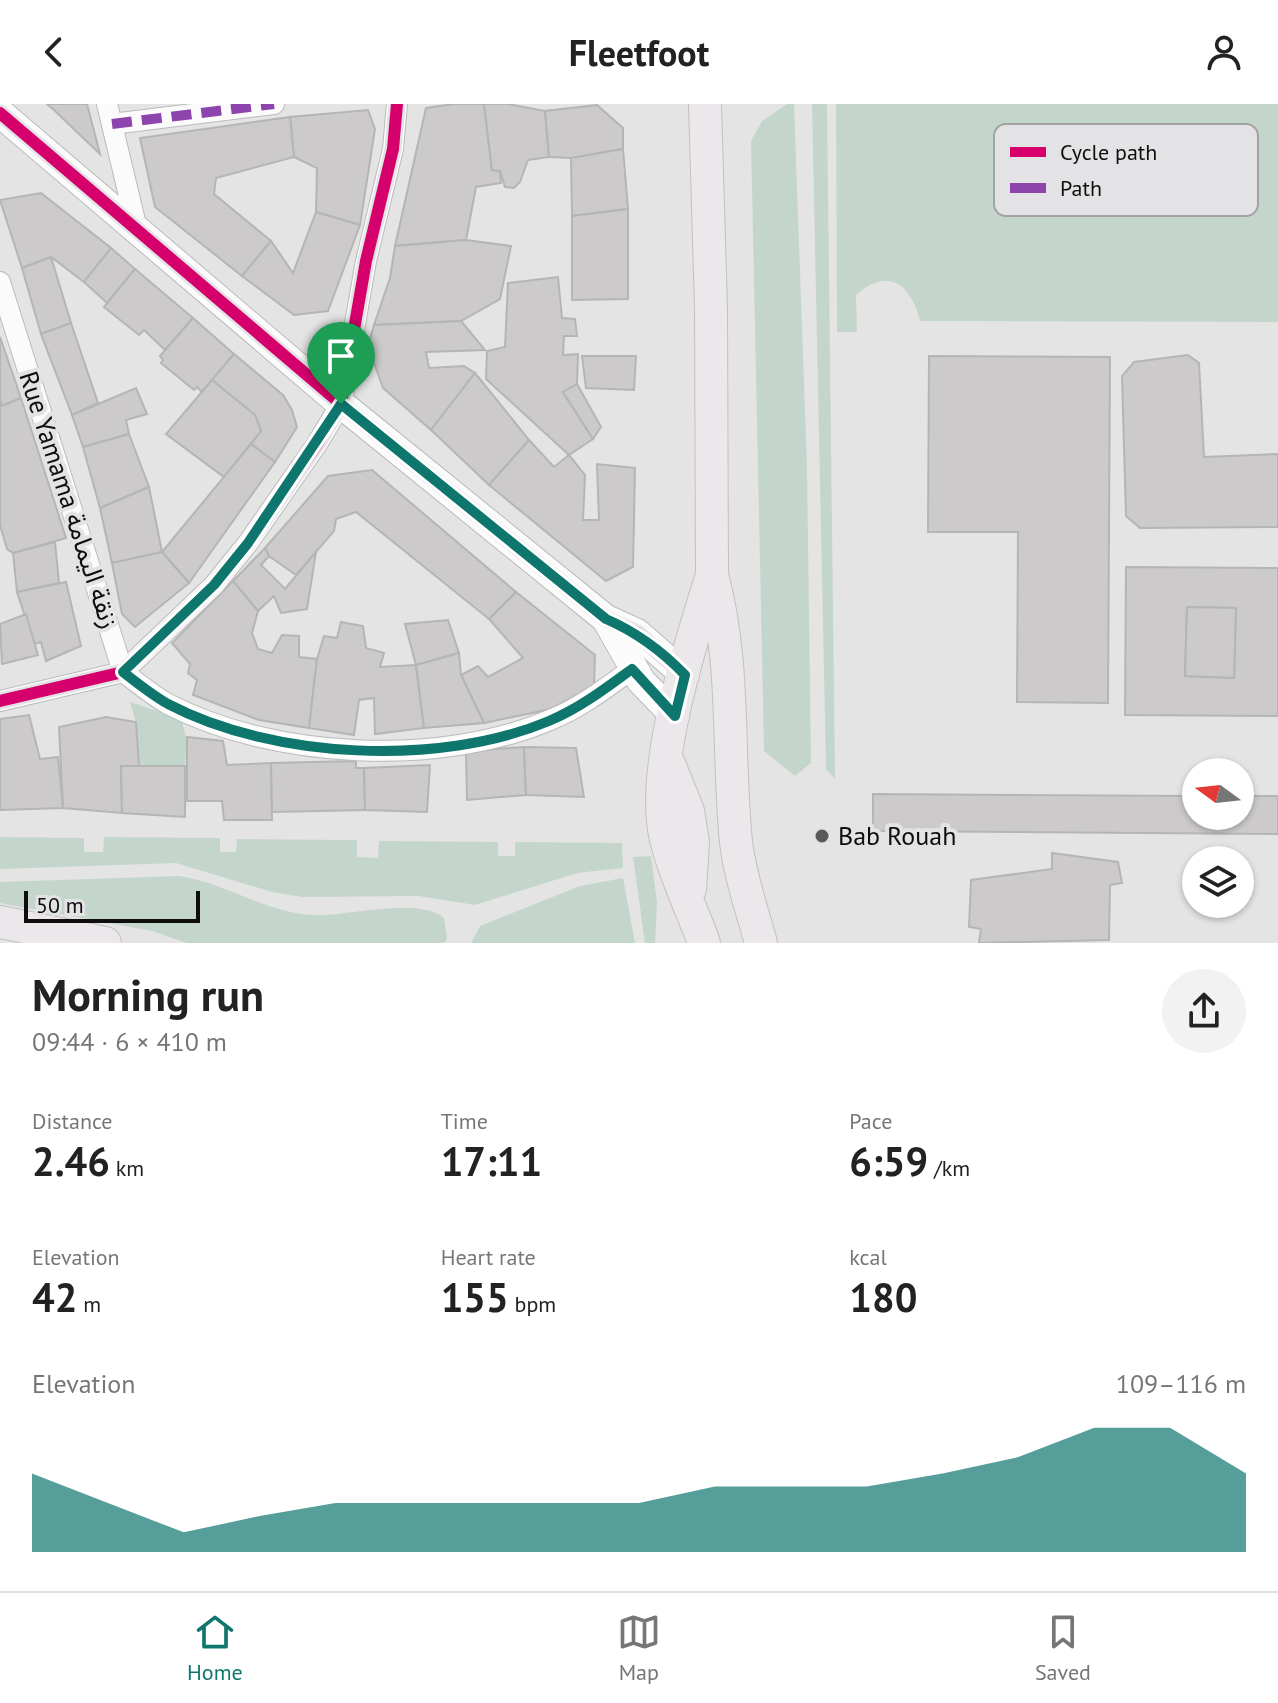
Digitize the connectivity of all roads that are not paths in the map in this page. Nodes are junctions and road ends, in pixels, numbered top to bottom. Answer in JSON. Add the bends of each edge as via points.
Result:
{"nodes":[{"id":1,"x":274,"y":104,"type":"edge"},
{"id":2,"x":397,"y":104,"type":"edge"},
{"id":3,"x":705,"y":104,"type":"edge"},
{"id":4,"x":0,"y":113,"type":"edge"},
{"id":5,"x":110,"y":114,"type":"edge"},
{"id":6,"x":137,"y":229,"type":"junction"},
{"id":7,"x":0,"y":282,"type":"edge"},
{"id":8,"x":341,"y":404,"type":"junction"},
{"id":9,"x":712,"y":575,"type":"junction"},
{"id":10,"x":606,"y":619,"type":"junction"},
{"id":11,"x":632,"y":669,"type":"junction"},
{"id":12,"x":123,"y":672,"type":"junction"},
{"id":13,"x":685,"y":675,"type":"junction"},
{"id":14,"x":0,"y":701,"type":"edge"},
{"id":15,"x":675,"y":716,"type":"junction"},
{"id":16,"x":691,"y":906,"type":"junction"},
{"id":17,"x":0,"y":922,"type":"edge"},
{"id":18,"x":105,"y":943,"type":"edge"},
{"id":19,"x":682,"y":943,"type":"edge"},
{"id":20,"x":704,"y":943,"type":"edge"},
{"id":21,"x":760,"y":943,"type":"edge"}],
"edges":[{"from":1,"to":5,"type":"street"},
{"from":2,"to":8,"type":"street","via":[[393,149],[360,288]]},
{"from":3,"to":9,"type":"main road"},
{"from":4,"to":6,"type":"street"},
{"from":5,"to":6,"type":"street"},
{"from":6,"to":8,"type":"street"},
{"from":7,"to":12,"type":"street","name":"Rue Yamama زنقة اليمامة"},
{"from":8,"to":10,"type":"street"},
{"from":8,"to":12,"type":"street","via":[[240,554]]},
{"from":9,"to":13,"type":"main road"},
{"from":9,"to":21,"type":"main road","via":[[731,679],[736,844]]},
{"from":10,"to":11,"type":"street"},
{"from":10,"to":13,"type":"street","via":[[637,633]]},
{"from":11,"to":12,"type":"street","via":[[573,710],[510,735],[393,750],[335,748],[247,732],[168,704]]},
{"from":11,"to":15,"type":"street"},
{"from":12,"to":14,"type":"street"},
{"from":13,"to":15,"type":"main road"},
{"from":13,"to":21,"type":"main road","via":[[714,712],[724,844],[739,904]]},
{"from":15,"to":16,"type":"main road","via":[[662,813],[666,840]]},
{"from":16,"to":19,"type":"main road"},
{"from":16,"to":20,"type":"main road"},
{"from":17,"to":18,"type":"main road"}]}
